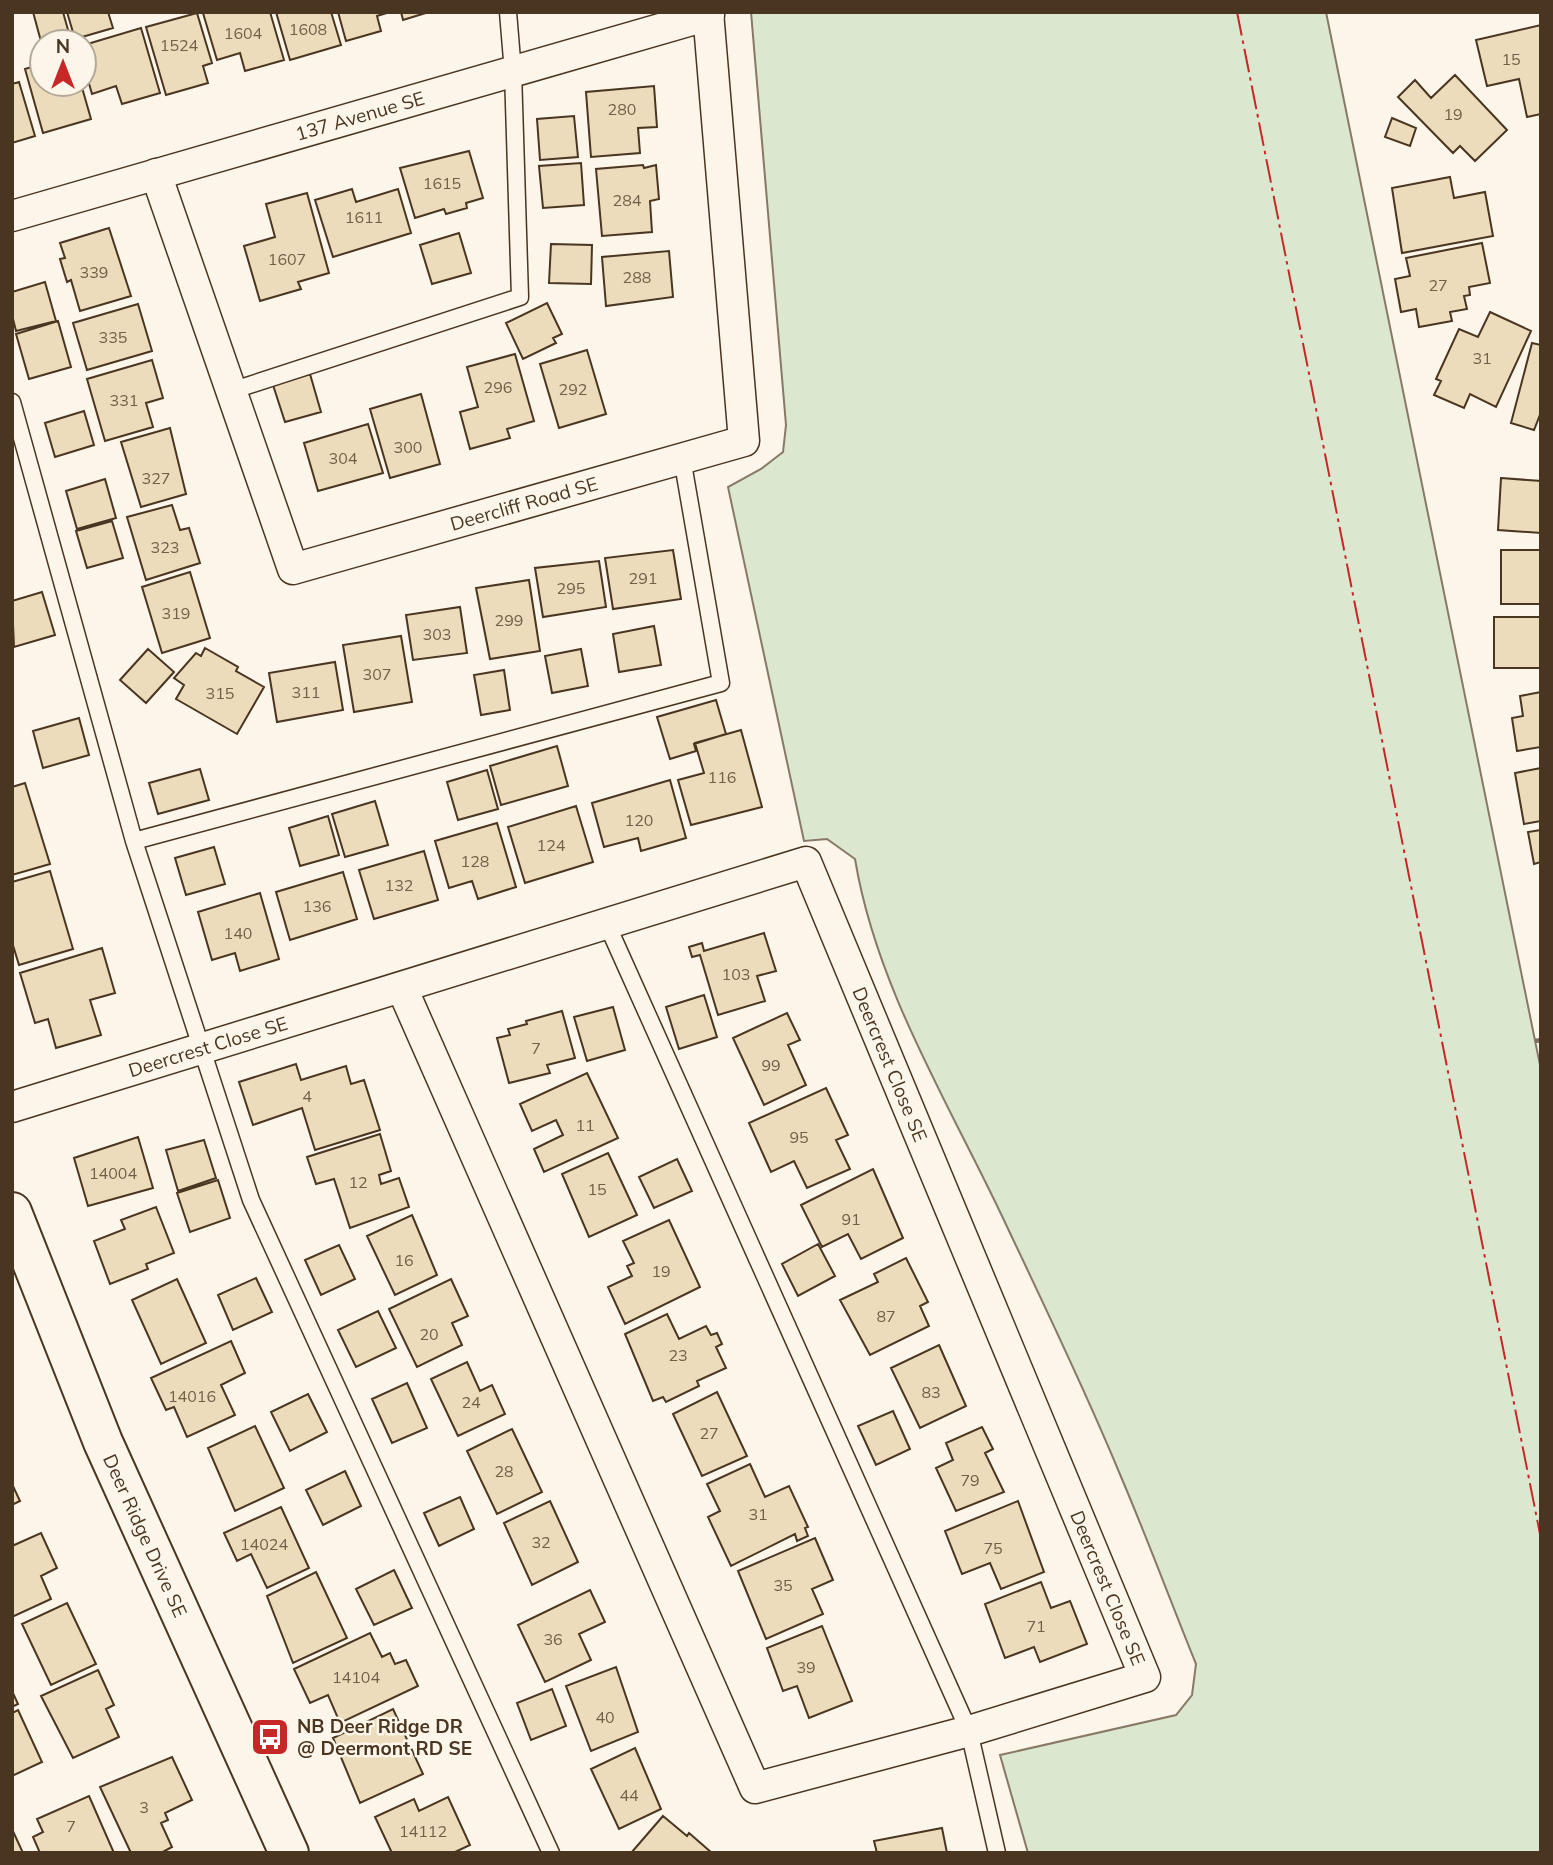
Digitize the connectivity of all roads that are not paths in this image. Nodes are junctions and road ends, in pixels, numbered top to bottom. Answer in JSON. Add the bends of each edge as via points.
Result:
{"nodes":[{"id":1,"x":508,"y":12,"type":"edge"},
{"id":2,"x":708,"y":14,"type":"edge"},
{"id":3,"x":513,"y":72,"type":"junction"},
{"id":4,"x":156,"y":174,"type":"junction"},
{"id":5,"x":12,"y":216,"type":"edge"},
{"id":6,"x":231,"y":391,"type":"junction"},
{"id":7,"x":12,"y":402,"type":"edge"},
{"id":8,"x":682,"y":458,"type":"junction"},
{"id":9,"x":135,"y":841,"type":"junction"},
{"id":10,"x":606,"y":922,"type":"junction"},
{"id":11,"x":402,"y":988,"type":"junction"},
{"id":12,"x":202,"y":1049,"type":"junction"},
{"id":13,"x":12,"y":1107,"type":"edge"},
{"id":14,"x":12,"y":1212,"type":"edge"},
{"id":15,"x":969,"y":1731,"type":"junction"},
{"id":16,"x":289,"y":1853,"type":"edge"},
{"id":17,"x":551,"y":1853,"type":"edge"},
{"id":18,"x":997,"y":1853,"type":"edge"}],
"edges":[{"from":1,"to":3,"type":"lane"},
{"from":2,"to":3,"type":"street","name":"137 Avenue SE"},
{"from":2,"to":8,"type":"street","name":"Deercliff Road SE","via":[[744,441]]},
{"from":3,"to":4,"type":"street","name":"137 Avenue SE"},
{"from":3,"to":6,"type":"lane","via":[[520,297]]},
{"from":4,"to":5,"type":"street","name":"137 Avenue SE"},
{"from":4,"to":6,"type":"street","name":"Deercliff Road SE"},
{"from":6,"to":8,"type":"street","name":"Deercliff Road SE","via":[[293,569]]},
{"from":7,"to":9,"type":"lane"},
{"from":8,"to":9,"type":"lane","via":[[721,683]]},
{"from":9,"to":12,"type":"lane"},
{"from":10,"to":11,"type":"street","name":"Deercrest Close SE"},
{"from":10,"to":15,"type":"lane"},
{"from":10,"to":15,"type":"street","name":"Deercrest Close SE","via":[[806,862],[1144,1677]]},
{"from":11,"to":12,"type":"street","name":"Deercrest Close SE"},
{"from":11,"to":15,"type":"street","name":"Deercrest Close SE","via":[[755,1788]]},
{"from":12,"to":13,"type":"street","name":"Deercrest Close SE"},
{"from":12,"to":17,"type":"lane","via":[[251,1200]]},
{"from":14,"to":16,"type":"street","name":"Deer Ridge Drive SE","via":[[103,1442]]},
{"from":15,"to":18,"type":"lane"}]}
